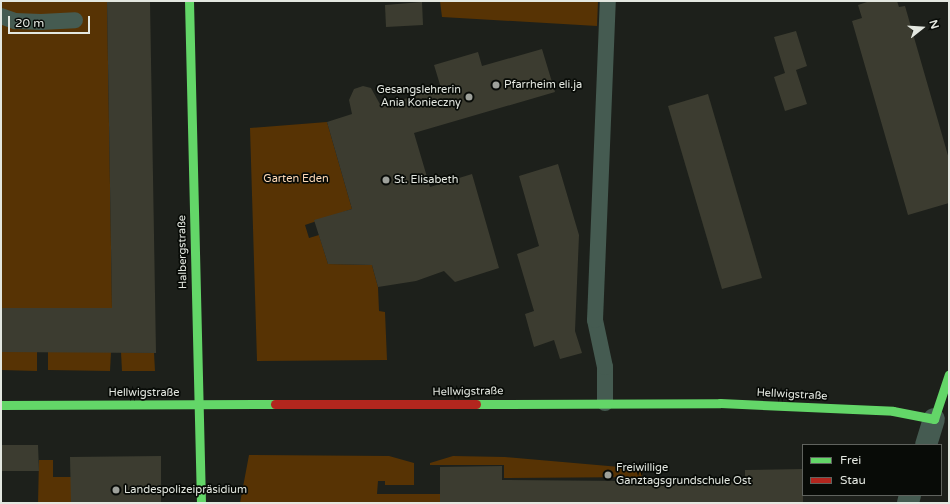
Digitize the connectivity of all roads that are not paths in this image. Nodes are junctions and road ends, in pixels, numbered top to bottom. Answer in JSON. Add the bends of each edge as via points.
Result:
{"nodes":[{"id":1,"x":189,"y":1,"type":"edge"},
{"id":2,"x":608,"y":1,"type":"edge"},
{"id":3,"x":1,"y":16,"type":"edge"},
{"id":4,"x":75,"y":20,"type":"dead end"},
{"id":5,"x":949,"y":374,"type":"edge"},
{"id":6,"x":605,"y":403,"type":"junction"},
{"id":7,"x":1,"y":405,"type":"edge"},
{"id":8,"x":199,"y":406,"type":"junction"},
{"id":9,"x":934,"y":419,"type":"junction"},
{"id":10,"x":926,"y":444,"type":"edge"},
{"id":11,"x":201,"y":503,"type":"edge"}],
"edges":[{"from":1,"to":8,"type":"street","name":"Halbergstraße"},
{"from":2,"to":6,"type":"lane","via":[[595,320],[605,367]]},
{"from":3,"to":4,"type":"lane","via":[[41,22]]},
{"from":5,"to":9,"type":"street"},
{"from":6,"to":8,"type":"street","name":"Hellwigstraße"},
{"from":6,"to":9,"type":"street","name":"Hellwigstraße","via":[[720,403],[893,411]]},
{"from":7,"to":8,"type":"street","name":"Hellwigstraße"},
{"from":8,"to":11,"type":"street","name":"Halbergstraße"},
{"from":9,"to":10,"type":"street"}]}
